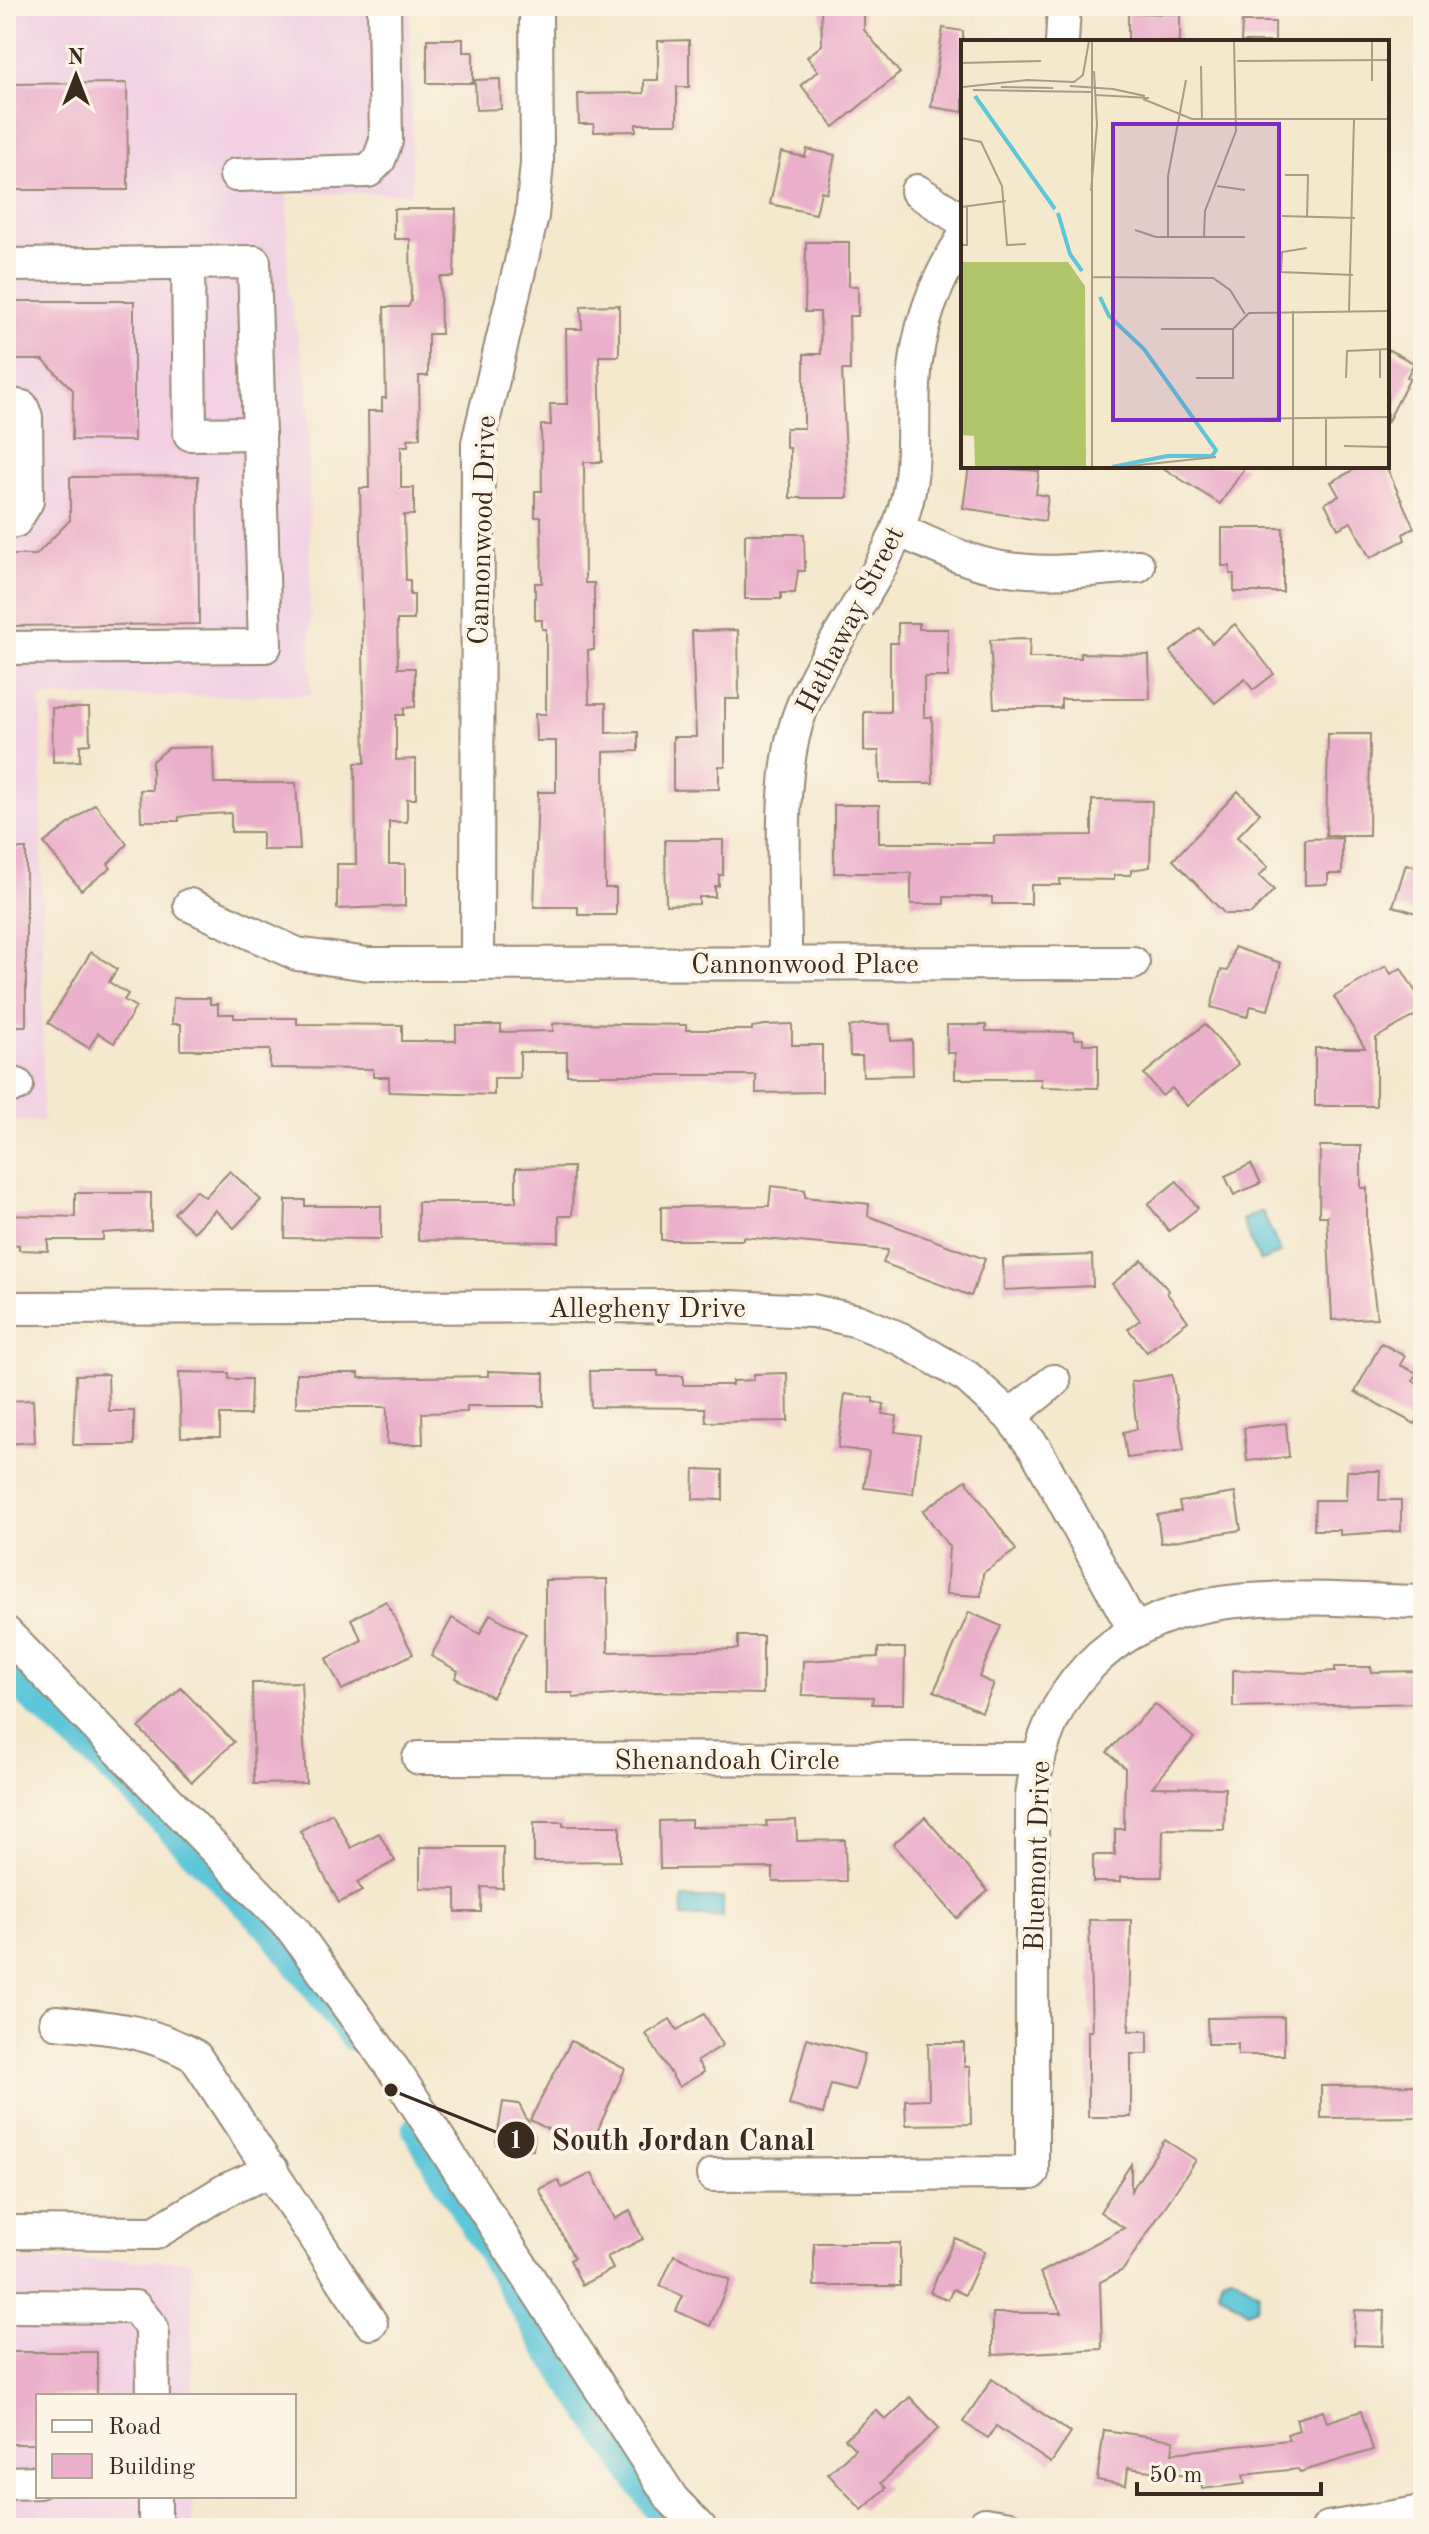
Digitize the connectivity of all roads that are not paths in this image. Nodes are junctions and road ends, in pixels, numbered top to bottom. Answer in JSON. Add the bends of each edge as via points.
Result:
{"nodes":[{"id":1,"x":384,"y":6,"type":"edge"},
{"id":2,"x":536,"y":6,"type":"edge"},
{"id":3,"x":1064,"y":6,"type":"edge"},
{"id":4,"x":1062,"y":40,"type":"edge"},
{"id":5,"x":236,"y":175,"type":"dead end"},
{"id":6,"x":917,"y":191,"type":"dead end"},
{"id":7,"x":961,"y":220,"type":"edge"},
{"id":8,"x":961,"y":242,"type":"edge"},
{"id":9,"x":188,"y":263,"type":"junction"},
{"id":10,"x":6,"y":265,"type":"edge"},
{"id":11,"x":6,"y":404,"type":"edge"},
{"id":12,"x":259,"y":433,"type":"junction"},
{"id":13,"x":6,"y":523,"type":"edge"},
{"id":14,"x":898,"y":530,"type":"junction"},
{"id":15,"x":1138,"y":566,"type":"dead end"},
{"id":16,"x":6,"y":648,"type":"edge"},
{"id":17,"x":190,"y":905,"type":"dead end"},
{"id":18,"x":785,"y":963,"type":"junction"},
{"id":19,"x":1133,"y":963,"type":"dead end"},
{"id":20,"x":477,"y":964,"type":"junction"},
{"id":21,"x":6,"y":1308,"type":"edge"},
{"id":22,"x":1054,"y":1381,"type":"dead end"},
{"id":23,"x":1010,"y":1416,"type":"junction"},
{"id":24,"x":1423,"y":1602,"type":"edge"},
{"id":25,"x":1135,"y":1631,"type":"junction"},
{"id":26,"x":6,"y":1633,"type":"edge"},
{"id":27,"x":419,"y":1758,"type":"dead end"},
{"id":28,"x":1036,"y":1759,"type":"junction"},
{"id":29,"x":56,"y":2022,"type":"dead end"},
{"id":30,"x":272,"y":2170,"type":"junction"},
{"id":31,"x":713,"y":2175,"type":"dead end"},
{"id":32,"x":6,"y":2232,"type":"edge"},
{"id":33,"x":6,"y":2306,"type":"edge"},
{"id":34,"x":371,"y":2323,"type":"dead end"},
{"id":35,"x":153,"y":2394,"type":"edge"},
{"id":36,"x":36,"y":2482,"type":"edge"},
{"id":37,"x":6,"y":2483,"type":"edge"},
{"id":38,"x":155,"y":2498,"type":"edge"},
{"id":39,"x":1423,"y":2512,"type":"edge"},
{"id":40,"x":155,"y":2528,"type":"edge"},
{"id":41,"x":700,"y":2528,"type":"edge"},
{"id":42,"x":1328,"y":2528,"type":"edge"}],
"edges":[{"from":1,"to":5,"type":"street","via":[[386,141],[379,160],[368,171]]},
{"from":2,"to":20,"type":"street","name":"Cannonwood Drive","via":[[532,216],[478,443]]},
{"from":3,"to":4,"type":"street"},
{"from":6,"to":7,"type":"street"},
{"from":8,"to":14,"type":"street","name":"Hathaway Street","via":[[931,298],[920,334],[911,481]]},
{"from":9,"to":10,"type":"street"},
{"from":9,"to":12,"type":"street","via":[[254,262]]},
{"from":9,"to":12,"type":"street","via":[[190,434]]},
{"from":11,"to":13,"type":"street","via":[[22,407],[26,417],[27,501],[15,521]]},
{"from":12,"to":16,"type":"street","via":[[265,646]]},
{"from":14,"to":15,"type":"street","via":[[1002,568],[1046,572]]},
{"from":14,"to":18,"type":"street","name":"Hathaway Street","via":[[810,688],[790,742]]},
{"from":17,"to":20,"type":"street","name":"Cannonwood Place","via":[[320,959]]},
{"from":18,"to":19,"type":"street","name":"Cannonwood Place"},
{"from":18,"to":20,"type":"street","name":"Cannonwood Place"},
{"from":21,"to":23,"type":"street","name":"Allegheny Drive","via":[[707,1306],[813,1311],[858,1321],[901,1339],[967,1377]]},
{"from":22,"to":23,"type":"street"},
{"from":23,"to":25,"type":"street","name":"Allegheny Drive","via":[[1036,1450]]},
{"from":24,"to":25,"type":"street","name":"Bluemont Drive","via":[[1215,1604]]},
{"from":25,"to":28,"type":"street","name":"Bluemont Drive","via":[[1103,1651],[1080,1675],[1061,1700]]},
{"from":26,"to":41,"type":"street","via":[[294,1931],[398,2076],[672,2499]]},
{"from":27,"to":28,"type":"street","name":"Shenandoah Circle"},
{"from":28,"to":31,"type":"street","name":"Bluemont Drive","via":[[1032,2173]]},
{"from":29,"to":30,"type":"street","via":[[140,2032],[195,2056]]},
{"from":30,"to":32,"type":"street","via":[[226,2190],[155,2233]]},
{"from":30,"to":34,"type":"street"},
{"from":33,"to":35,"type":"street","via":[[135,2307],[152,2328]]},
{"from":36,"to":37,"type":"street"},
{"from":38,"to":40,"type":"street"},
{"from":39,"to":42,"type":"street"}]}
